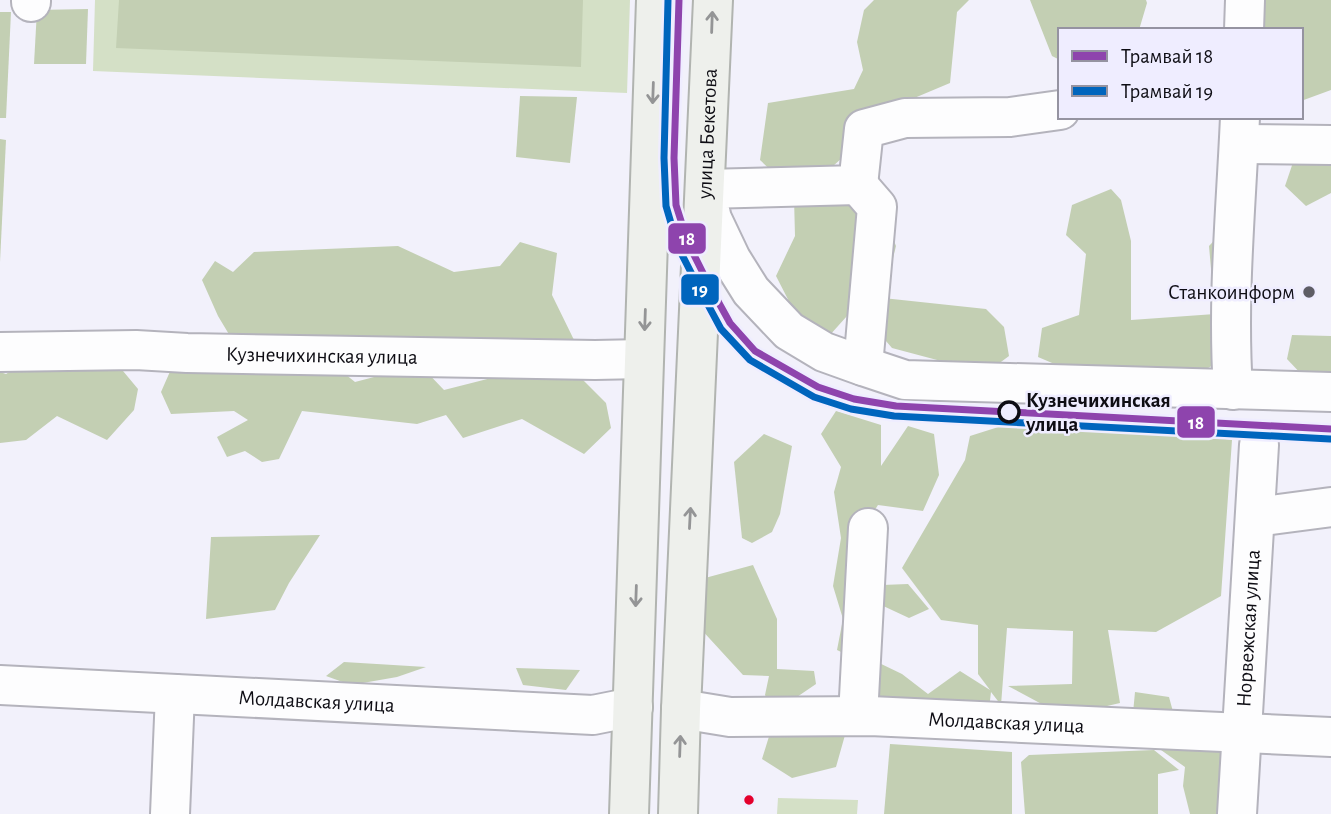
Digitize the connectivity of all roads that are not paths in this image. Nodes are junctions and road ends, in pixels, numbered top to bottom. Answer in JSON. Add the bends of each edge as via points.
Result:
{"nodes":[{"id":1,"x":656,"y":0,"type":"edge"},
{"id":2,"x":713,"y":0,"type":"edge"},
{"id":3,"x":1245,"y":0,"type":"edge"},
{"id":4,"x":1244,"y":28,"type":"edge"},
{"id":5,"x":1058,"y":110,"type":"edge"},
{"id":6,"x":1239,"y":130,"type":"edge"},
{"id":7,"x":1331,"y":145,"type":"edge"},
{"id":8,"x":858,"y":185,"type":"junction"},
{"id":9,"x":705,"y":189,"type":"junction"},
{"id":10,"x":0,"y":352,"type":"edge"},
{"id":11,"x":643,"y":359,"type":"junction"},
{"id":12,"x":863,"y":366,"type":"junction"},
{"id":13,"x":1233,"y":390,"type":"junction"},
{"id":14,"x":1331,"y":392,"type":"edge"},
{"id":15,"x":1259,"y":445,"type":"dead end"},
{"id":16,"x":1331,"y":507,"type":"edge"},
{"id":17,"x":1256,"y":517,"type":"junction"},
{"id":18,"x":868,"y":528,"type":"dead end"},
{"id":19,"x":0,"y":685,"type":"edge"},
{"id":20,"x":175,"y":694,"type":"junction"},
{"id":21,"x":633,"y":707,"type":"junction"},
{"id":22,"x":681,"y":709,"type":"junction"},
{"id":23,"x":858,"y":716,"type":"junction"},
{"id":24,"x":1240,"y":733,"type":"junction"},
{"id":25,"x":1331,"y":737,"type":"edge"},
{"id":26,"x":170,"y":814,"type":"edge"},
{"id":27,"x":629,"y":814,"type":"edge"},
{"id":28,"x":678,"y":814,"type":"edge"},
{"id":29,"x":1237,"y":814,"type":"edge"}],
"edges":[{"from":1,"to":11,"type":"main road","one_way":true},
{"from":9,"to":2,"type":"main road","name":"улица Бекетова","one_way":true},
{"from":3,"to":4,"type":"street"},
{"from":5,"to":8,"type":"street","via":[[1010,117],[905,118],[864,128]]},
{"from":6,"to":7,"type":"street"},
{"from":6,"to":13,"type":"street","via":[[1232,244]]},
{"from":8,"to":9,"type":"street"},
{"from":8,"to":12,"type":"street","via":[[877,207]]},
{"from":9,"to":12,"type":"street","via":[[712,219],[751,291],[789,331],[824,352]]},
{"from":22,"to":9,"type":"main road","name":"улица Бекетова","one_way":true},
{"from":10,"to":11,"type":"street","name":"Кузнечихинская улица"},
{"from":11,"to":21,"type":"main road","one_way":true},
{"from":12,"to":13,"type":"street","via":[[905,380]]},
{"from":13,"to":14,"type":"street"},
{"from":15,"to":17,"type":"street","name":"Норвежская улица"},
{"from":16,"to":17,"type":"street"},
{"from":17,"to":24,"type":"street","name":"Норвежская улица"},
{"from":18,"to":23,"type":"street"},
{"from":19,"to":20,"type":"street","name":"Молдавская улица"},
{"from":20,"to":21,"type":"street","name":"Молдавская улица","via":[[593,715]]},
{"from":20,"to":26,"type":"street"},
{"from":21,"to":27,"type":"main road"},
{"from":22,"to":23,"type":"street","name":"Молдавская улица","via":[[730,718]]},
{"from":28,"to":22,"type":"main road","name":"улица Бекетова","one_way":true},
{"from":23,"to":24,"type":"street","name":"Молдавская улица"},
{"from":24,"to":25,"type":"street","name":"Молдавская улица"},
{"from":24,"to":29,"type":"street","name":"Норвежская улица"}]}
